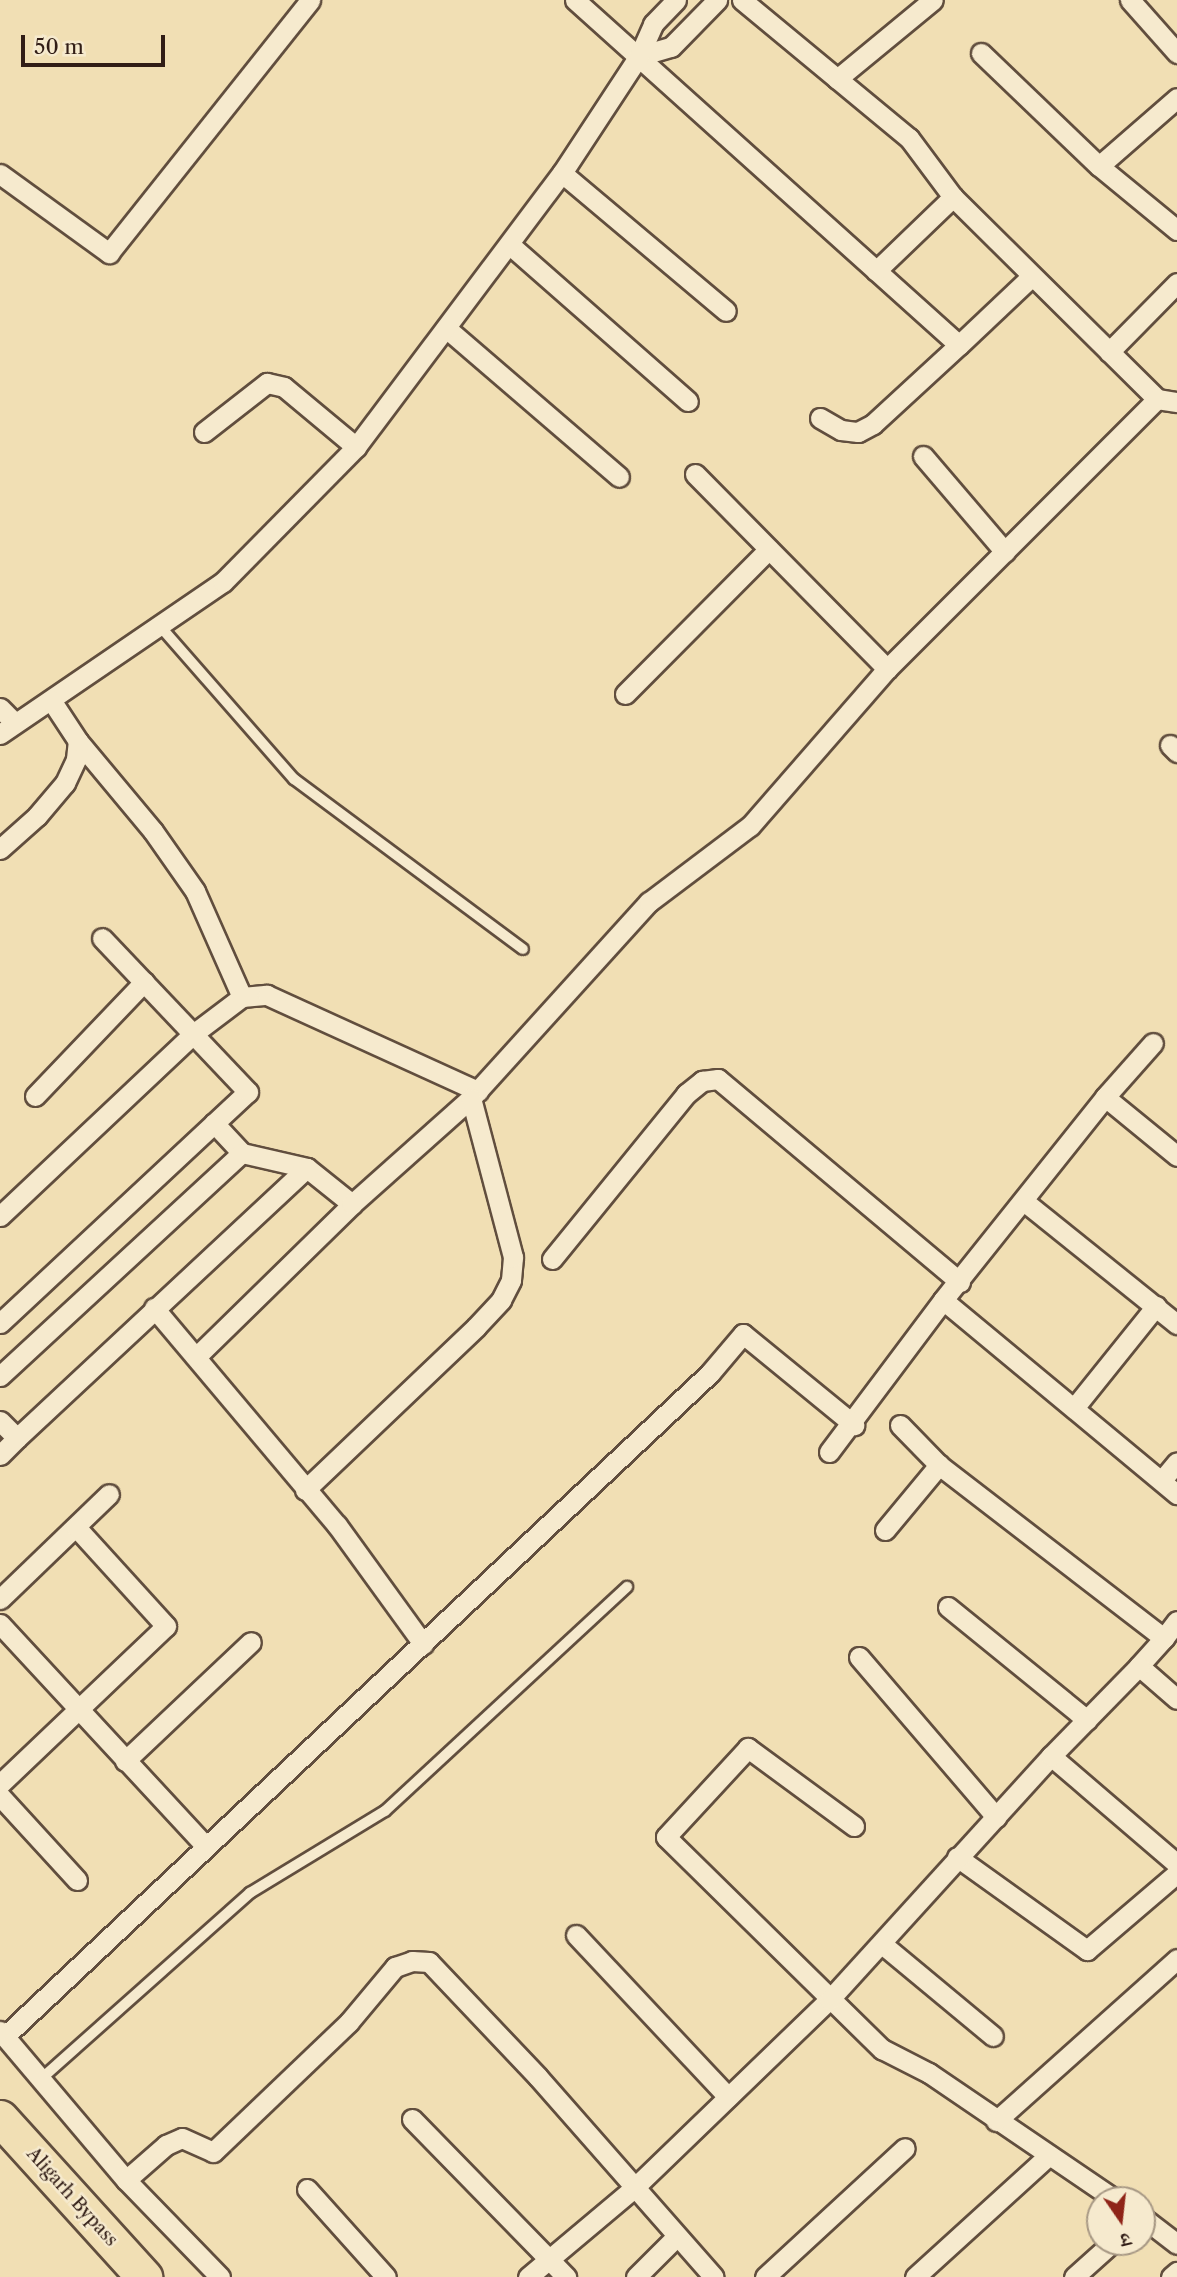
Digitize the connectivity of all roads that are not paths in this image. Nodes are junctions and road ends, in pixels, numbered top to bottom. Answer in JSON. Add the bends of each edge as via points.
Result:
{"nodes":[{"id":1,"x":310,"y":0,"type":"edge"},
{"id":2,"x":575,"y":0,"type":"edge"},
{"id":3,"x":676,"y":0,"type":"edge"},
{"id":4,"x":718,"y":0,"type":"edge"},
{"id":5,"x":742,"y":0,"type":"edge"},
{"id":6,"x":933,"y":0,"type":"edge"},
{"id":7,"x":1130,"y":0,"type":"edge"},
{"id":8,"x":981,"y":53,"type":"dead end"},
{"id":9,"x":1177,"y":53,"type":"edge"},
{"id":10,"x":639,"y":56,"type":"junction"},
{"id":11,"x":837,"y":79,"type":"junction"},
{"id":12,"x":1177,"y":98,"type":"edge"},
{"id":13,"x":1099,"y":166,"type":"junction"},
{"id":14,"x":562,"y":173,"type":"junction"},
{"id":15,"x":0,"y":174,"type":"edge"},
{"id":16,"x":953,"y":197,"type":"junction"},
{"id":17,"x":1177,"y":230,"type":"edge"},
{"id":18,"x":509,"y":244,"type":"junction"},
{"id":19,"x":876,"y":271,"type":"junction"},
{"id":20,"x":1032,"y":276,"type":"junction"},
{"id":21,"x":1177,"y":284,"type":"edge"},
{"id":22,"x":726,"y":311,"type":"dead end"},
{"id":23,"x":446,"y":328,"type":"junction"},
{"id":24,"x":959,"y":345,"type":"junction"},
{"id":25,"x":1109,"y":352,"type":"junction"},
{"id":26,"x":688,"y":401,"type":"dead end"},
{"id":27,"x":1167,"y":401,"type":"edge"},
{"id":28,"x":820,"y":418,"type":"dead end"},
{"id":29,"x":204,"y":432,"type":"dead end"},
{"id":30,"x":356,"y":447,"type":"junction"},
{"id":31,"x":923,"y":456,"type":"dead end"},
{"id":32,"x":695,"y":474,"type":"dead end"},
{"id":33,"x":619,"y":477,"type":"dead end"},
{"id":34,"x":769,"y":549,"type":"junction"},
{"id":35,"x":1005,"y":552,"type":"junction"},
{"id":36,"x":159,"y":625,"type":"junction"},
{"id":37,"x":887,"y":669,"type":"junction"},
{"id":38,"x":625,"y":694,"type":"dead end"},
{"id":39,"x":51,"y":700,"type":"junction"},
{"id":40,"x":0,"y":708,"type":"edge"},
{"id":41,"x":8,"y":729,"type":"edge"},
{"id":42,"x":78,"y":741,"type":"junction"},
{"id":43,"x":0,"y":849,"type":"edge"},
{"id":44,"x":102,"y":938,"type":"dead end"},
{"id":45,"x":523,"y":949,"type":"dead end"},
{"id":46,"x":144,"y":982,"type":"junction"},
{"id":47,"x":242,"y":997,"type":"junction"},
{"id":48,"x":193,"y":1034,"type":"junction"},
{"id":49,"x":1153,"y":1043,"type":"dead end"},
{"id":50,"x":475,"y":1094,"type":"junction"},
{"id":51,"x":35,"y":1096,"type":"dead end"},
{"id":52,"x":1105,"y":1097,"type":"junction"},
{"id":53,"x":214,"y":1124,"type":"junction"},
{"id":54,"x":242,"y":1153,"type":"junction"},
{"id":55,"x":1177,"y":1156,"type":"edge"},
{"id":56,"x":307,"y":1168,"type":"junction"},
{"id":57,"x":1025,"y":1202,"type":"junction"},
{"id":58,"x":352,"y":1204,"type":"junction"},
{"id":59,"x":0,"y":1216,"type":"edge"},
{"id":60,"x":552,"y":1259,"type":"dead end"},
{"id":61,"x":960,"y":1282,"type":"junction"},
{"id":62,"x":943,"y":1300,"type":"junction"},
{"id":63,"x":1156,"y":1306,"type":"junction"},
{"id":64,"x":154,"y":1308,"type":"junction"},
{"id":65,"x":0,"y":1323,"type":"edge"},
{"id":66,"x":1177,"y":1324,"type":"edge"},
{"id":67,"x":197,"y":1356,"type":"junction"},
{"id":68,"x":0,"y":1376,"type":"edge"},
{"id":69,"x":1074,"y":1408,"type":"junction"},
{"id":70,"x":0,"y":1421,"type":"edge"},
{"id":71,"x":854,"y":1424,"type":"junction"},
{"id":72,"x":900,"y":1425,"type":"dead end"},
{"id":73,"x":17,"y":1438,"type":"junction"},
{"id":74,"x":829,"y":1452,"type":"dead end"},
{"id":75,"x":0,"y":1455,"type":"edge"},
{"id":76,"x":1177,"y":1462,"type":"edge"},
{"id":77,"x":939,"y":1465,"type":"junction"},
{"id":78,"x":1162,"y":1480,"type":"junction"},
{"id":79,"x":306,"y":1490,"type":"junction"},
{"id":80,"x":110,"y":1494,"type":"dead end"},
{"id":81,"x":1177,"y":1494,"type":"edge"},
{"id":82,"x":76,"y":1527,"type":"junction"},
{"id":83,"x":885,"y":1530,"type":"dead end"},
{"id":84,"x":627,"y":1587,"type":"dead end"},
{"id":85,"x":0,"y":1599,"type":"edge"},
{"id":86,"x":948,"y":1607,"type":"dead end"},
{"id":87,"x":1177,"y":1621,"type":"edge"},
{"id":88,"x":0,"y":1624,"type":"edge"},
{"id":89,"x":1164,"y":1637,"type":"junction"},
{"id":90,"x":251,"y":1642,"type":"dead end"},
{"id":91,"x":424,"y":1644,"type":"junction"},
{"id":92,"x":859,"y":1657,"type":"dead end"},
{"id":93,"x":1139,"y":1666,"type":"junction"},
{"id":94,"x":1177,"y":1699,"type":"edge"},
{"id":95,"x":78,"y":1712,"type":"junction"},
{"id":96,"x":1087,"y":1720,"type":"junction"},
{"id":97,"x":1051,"y":1756,"type":"junction"},
{"id":98,"x":125,"y":1762,"type":"junction"},
{"id":99,"x":0,"y":1784,"type":"edge"},
{"id":100,"x":0,"y":1796,"type":"edge"},
{"id":101,"x":996,"y":1817,"type":"junction"},
{"id":102,"x":854,"y":1826,"type":"dead end"},
{"id":103,"x":205,"y":1845,"type":"junction"},
{"id":104,"x":957,"y":1857,"type":"junction"},
{"id":105,"x":1177,"y":1864,"type":"edge"},
{"id":106,"x":1177,"y":1872,"type":"edge"},
{"id":107,"x":77,"y":1880,"type":"dead end"},
{"id":108,"x":576,"y":1935,"type":"dead end"},
{"id":109,"x":881,"y":1944,"type":"junction"},
{"id":110,"x":1177,"y":1959,"type":"edge"},
{"id":111,"x":829,"y":2000,"type":"junction"},
{"id":112,"x":2,"y":2033,"type":"edge"},
{"id":113,"x":993,"y":2036,"type":"dead end"},
{"id":114,"x":41,"y":2079,"type":"junction"},
{"id":115,"x":727,"y":2097,"type":"junction"},
{"id":116,"x":0,"y":2118,"type":"edge"},
{"id":117,"x":412,"y":2119,"type":"dead end"},
{"id":118,"x":996,"y":2121,"type":"junction"},
{"id":119,"x":905,"y":2148,"type":"dead end"},
{"id":120,"x":1049,"y":2155,"type":"junction"},
{"id":121,"x":126,"y":2180,"type":"junction"},
{"id":122,"x":1095,"y":2186,"type":"edge"},
{"id":123,"x":307,"y":2189,"type":"dead end"},
{"id":124,"x":634,"y":2189,"type":"junction"},
{"id":125,"x":1156,"y":2228,"type":"edge"},
{"id":126,"x":676,"y":2237,"type":"junction"},
{"id":127,"x":1177,"y":2244,"type":"edge"},
{"id":128,"x":1097,"y":2256,"type":"edge"},
{"id":129,"x":549,"y":2258,"type":"junction"},
{"id":130,"x":1177,"y":2272,"type":"edge"},
{"id":131,"x":145,"y":2277,"type":"edge"},
{"id":132,"x":219,"y":2277,"type":"edge"},
{"id":133,"x":386,"y":2277,"type":"edge"},
{"id":134,"x":528,"y":2277,"type":"edge"},
{"id":135,"x":566,"y":2277,"type":"edge"},
{"id":136,"x":636,"y":2277,"type":"edge"},
{"id":137,"x":714,"y":2277,"type":"edge"},
{"id":138,"x":765,"y":2277,"type":"edge"},
{"id":139,"x":915,"y":2277,"type":"edge"},
{"id":140,"x":1074,"y":2277,"type":"edge"},
{"id":141,"x":1171,"y":2277,"type":"edge"}],
"edges":[{"from":1,"to":15,"type":"street","via":[[109,253]]},
{"from":2,"to":10,"type":"street"},
{"from":3,"to":10,"type":"street","via":[[653,24]]},
{"from":4,"to":10,"type":"street","via":[[671,47]]},
{"from":5,"to":11,"type":"street"},
{"from":6,"to":11,"type":"street"},
{"from":7,"to":9,"type":"street"},
{"from":8,"to":13,"type":"street"},
{"from":10,"to":14,"type":"street"},
{"from":10,"to":19,"type":"street"},
{"from":11,"to":16,"type":"street","via":[[909,138]]},
{"from":12,"to":13,"type":"street"},
{"from":13,"to":17,"type":"street"},
{"from":14,"to":18,"type":"street"},
{"from":14,"to":22,"type":"street"},
{"from":16,"to":19,"type":"street"},
{"from":16,"to":20,"type":"street"},
{"from":18,"to":23,"type":"street"},
{"from":18,"to":26,"type":"street"},
{"from":19,"to":24,"type":"street"},
{"from":20,"to":24,"type":"street"},
{"from":20,"to":25,"type":"street"},
{"from":21,"to":25,"type":"street"},
{"from":23,"to":30,"type":"street"},
{"from":23,"to":33,"type":"street"},
{"from":24,"to":28,"type":"street","via":[[858,432],[841,430]]},
{"from":25,"to":27,"type":"street"},
{"from":27,"to":35,"type":"street"},
{"from":29,"to":30,"type":"street","via":[[267,383],[284,387]]},
{"from":30,"to":36,"type":"street","via":[[222,582]]},
{"from":31,"to":35,"type":"street"},
{"from":32,"to":34,"type":"street"},
{"from":34,"to":37,"type":"street"},
{"from":34,"to":38,"type":"street"},
{"from":35,"to":37,"type":"street"},
{"from":36,"to":39,"type":"street"},
{"from":36,"to":45,"type":"lane","via":[[294,779]]},
{"from":37,"to":50,"type":"street","via":[[750,826],[649,902]]},
{"from":39,"to":41,"type":"street"},
{"from":39,"to":42,"type":"street"},
{"from":40,"to":41,"type":"street"},
{"from":42,"to":43,"type":"street","via":[[65,783]]},
{"from":42,"to":47,"type":"street","via":[[153,831],[195,891]]},
{"from":44,"to":46,"type":"street"},
{"from":46,"to":48,"type":"street"},
{"from":46,"to":51,"type":"street"},
{"from":47,"to":48,"type":"street"},
{"from":47,"to":50,"type":"street","via":[[267,995]]},
{"from":48,"to":53,"type":"street","via":[[248,1092]]},
{"from":48,"to":59,"type":"street"},
{"from":49,"to":52,"type":"street"},
{"from":50,"to":58,"type":"street"},
{"from":50,"to":79,"type":"street","via":[[513,1257],[512,1280],[484,1318]]},
{"from":52,"to":55,"type":"street"},
{"from":52,"to":57,"type":"street"},
{"from":53,"to":54,"type":"street"},
{"from":53,"to":65,"type":"street"},
{"from":54,"to":56,"type":"street"},
{"from":54,"to":68,"type":"street"},
{"from":56,"to":58,"type":"street"},
{"from":56,"to":64,"type":"street"},
{"from":57,"to":61,"type":"street"},
{"from":57,"to":63,"type":"street"},
{"from":58,"to":67,"type":"street"},
{"from":60,"to":61,"type":"street","via":[[685,1094],[702,1081],[718,1079]]},
{"from":61,"to":62,"type":"street"},
{"from":62,"to":69,"type":"street"},
{"from":62,"to":71,"type":"street"},
{"from":63,"to":66,"type":"street"},
{"from":63,"to":69,"type":"street"},
{"from":64,"to":67,"type":"street"},
{"from":64,"to":73,"type":"street"},
{"from":67,"to":79,"type":"street"},
{"from":69,"to":78,"type":"street"},
{"from":70,"to":73,"type":"street"},
{"from":71,"to":74,"type":"street"},
{"from":71,"to":91,"type":"street","via":[[743,1334],[710,1373]]},
{"from":72,"to":77,"type":"street"},
{"from":73,"to":75,"type":"street"},
{"from":76,"to":78,"type":"street"},
{"from":77,"to":83,"type":"street"},
{"from":77,"to":89,"type":"street"},
{"from":78,"to":81,"type":"street"},
{"from":79,"to":91,"type":"street"},
{"from":80,"to":82,"type":"street"},
{"from":82,"to":85,"type":"street"},
{"from":82,"to":95,"type":"street","via":[[166,1626]]},
{"from":84,"to":114,"type":"lane","via":[[384,1811],[250,1893]]},
{"from":86,"to":96,"type":"street"},
{"from":87,"to":89,"type":"street"},
{"from":88,"to":95,"type":"street"},
{"from":89,"to":93,"type":"street"},
{"from":90,"to":98,"type":"street"},
{"from":91,"to":103,"type":"street"},
{"from":92,"to":101,"type":"street"},
{"from":93,"to":94,"type":"street"},
{"from":93,"to":96,"type":"street"},
{"from":95,"to":98,"type":"street"},
{"from":95,"to":99,"type":"street"},
{"from":96,"to":97,"type":"street"},
{"from":97,"to":101,"type":"street"},
{"from":97,"to":105,"type":"street"},
{"from":98,"to":103,"type":"street"},
{"from":100,"to":107,"type":"street"},
{"from":101,"to":104,"type":"street"},
{"from":102,"to":111,"type":"street","via":[[748,1748],[666,1838]]},
{"from":103,"to":112,"type":"street"},
{"from":104,"to":106,"type":"street","via":[[1087,1950]]},
{"from":104,"to":109,"type":"street"},
{"from":108,"to":115,"type":"street"},
{"from":109,"to":111,"type":"street"},
{"from":109,"to":113,"type":"street"},
{"from":110,"to":118,"type":"street"},
{"from":111,"to":115,"type":"street"},
{"from":111,"to":118,"type":"street","via":[[882,2049],[929,2073]]},
{"from":112,"to":114,"type":"street"},
{"from":114,"to":121,"type":"street"},
{"from":115,"to":124,"type":"street"},
{"from":116,"to":131,"type":"highway","name":"Aligarh Bypass"},
{"from":117,"to":129,"type":"street"},
{"from":118,"to":120,"type":"street"},
{"from":119,"to":138,"type":"street"},
{"from":120,"to":122,"type":"street"},
{"from":120,"to":139,"type":"street"},
{"from":121,"to":124,"type":"street","via":[[166,2145],[182,2138],[213,2152],[349,2022],[395,1967],[412,1961],[429,1962],[441,1971]]},
{"from":121,"to":132,"type":"street"},
{"from":123,"to":133,"type":"street"},
{"from":124,"to":126,"type":"street"},
{"from":124,"to":129,"type":"street"},
{"from":125,"to":127,"type":"street"},
{"from":126,"to":136,"type":"street"},
{"from":126,"to":137,"type":"street"},
{"from":128,"to":140,"type":"street"},
{"from":129,"to":134,"type":"street"},
{"from":129,"to":135,"type":"street"},
{"from":130,"to":141,"type":"street"}]}
